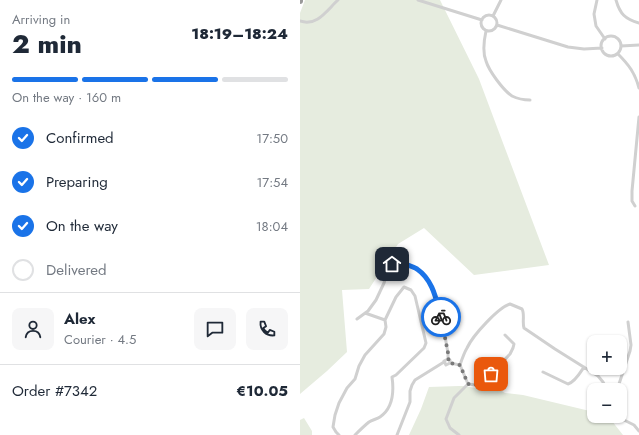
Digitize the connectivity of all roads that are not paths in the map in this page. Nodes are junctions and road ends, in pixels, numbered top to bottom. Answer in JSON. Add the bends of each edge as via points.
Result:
{"nodes":[{"id":1,"x":338,"y":0,"type":"edge"},
{"id":2,"x":418,"y":0,"type":"edge"},
{"id":3,"x":500,"y":0,"type":"edge"},
{"id":4,"x":597,"y":0,"type":"edge"},
{"id":5,"x":616,"y":0,"type":"edge"},
{"id":6,"x":493,"y":16,"type":"junction"},
{"id":7,"x":482,"y":20,"type":"junction"},
{"id":8,"x":302,"y":21,"type":"edge"},
{"id":9,"x":639,"y":23,"type":"edge"},
{"id":10,"x":497,"y":25,"type":"junction"},
{"id":11,"x":486,"y":30,"type":"junction"},
{"id":12,"x":605,"y":39,"type":"junction"},
{"id":13,"x":639,"y":45,"type":"edge"},
{"id":14,"x":621,"y":46,"type":"junction"},
{"id":15,"x":602,"y":48,"type":"junction"},
{"id":16,"x":618,"y":54,"type":"junction"},
{"id":17,"x":639,"y":88,"type":"edge"},
{"id":18,"x":530,"y":100,"type":"dead end"},
{"id":19,"x":639,"y":117,"type":"edge"},
{"id":20,"x":635,"y":206,"type":"dead end"},
{"id":21,"x":365,"y":313,"type":"junction"},
{"id":22,"x":357,"y":319,"type":"dead end"},
{"id":23,"x":385,"y":320,"type":"junction"},
{"id":24,"x":628,"y":322,"type":"dead end"},
{"id":25,"x":505,"y":335,"type":"dead end"},
{"id":26,"x":448,"y":359,"type":"junction"},
{"id":27,"x":444,"y":362,"type":"junction"},
{"id":28,"x":450,"y":363,"type":"junction"},
{"id":29,"x":460,"y":365,"type":"junction"},
{"id":30,"x":584,"y":367,"type":"junction"},
{"id":31,"x":543,"y":372,"type":"dead end"},
{"id":32,"x":604,"y":383,"type":"edge"},
{"id":33,"x":620,"y":383,"type":"edge"},
{"id":34,"x":468,"y":384,"type":"junction"},
{"id":35,"x":627,"y":422,"type":"edge"},
{"id":36,"x":639,"y":431,"type":"edge"},
{"id":37,"x":339,"y":435,"type":"edge"},
{"id":38,"x":355,"y":435,"type":"edge"},
{"id":39,"x":397,"y":435,"type":"edge"},
{"id":40,"x":459,"y":435,"type":"edge"}],
"edges":[{"from":1,"to":8,"type":"street","via":[[315,21]]},
{"from":2,"to":7,"type":"street"},
{"from":3,"to":6,"type":"street"},
{"from":4,"to":12,"type":"street","via":[[594,14],[596,26]]},
{"from":5,"to":9,"type":"street","via":[[619,9],[627,18]]},
{"from":6,"to":7,"type":"street","via":[[483,17]]},
{"from":6,"to":10,"type":"street"},
{"from":7,"to":11,"type":"street","via":[[482,26]]},
{"from":10,"to":11,"type":"street","via":[[493,30]]},
{"from":10,"to":15,"type":"street","via":[[568,47],[584,50]]},
{"from":11,"to":18,"type":"street","via":[[483,43],[486,61],[495,79],[512,96]]},
{"from":12,"to":14,"type":"street","via":[[615,37]]},
{"from":12,"to":15,"type":"street"},
{"from":13,"to":14,"type":"street"},
{"from":14,"to":16,"type":"street"},
{"from":15,"to":16,"type":"street","via":[[608,56]]},
{"from":16,"to":17,"type":"street","via":[[636,77]]},
{"from":19,"to":20,"type":"street","via":[[632,191]]},
{"from":21,"to":22,"type":"street"},
{"from":21,"to":23,"type":"street"},
{"from":21,"to":26,"type":"street","via":[[376,300],[388,268],[392,264],[399,261],[416,268],[426,277],[434,290]]},
{"from":23,"to":37,"type":"street","via":[[384,334],[365,355],[355,379],[339,403],[333,427]]},
{"from":23,"to":38,"type":"street","via":[[396,296],[404,287],[411,290],[415,296],[426,343],[416,356],[392,377],[392,397],[388,409]]},
{"from":24,"to":33,"type":"street","via":[[631,345]]},
{"from":25,"to":34,"type":"street","via":[[514,344],[510,354],[481,384]]},
{"from":26,"to":27,"type":"street"},
{"from":26,"to":28,"type":"street"},
{"from":27,"to":28,"type":"street"},
{"from":27,"to":39,"type":"street","via":[[415,380],[410,391],[410,402]]},
{"from":28,"to":29,"type":"street"},
{"from":29,"to":30,"type":"street","via":[[473,338],[510,304],[522,309],[524,328]]},
{"from":29,"to":34,"type":"street"},
{"from":30,"to":31,"type":"street","via":[[571,384]]},
{"from":30,"to":32,"type":"street"},
{"from":34,"to":40,"type":"street","via":[[454,398],[446,419],[450,428]]},
{"from":35,"to":36,"type":"street"}]}
